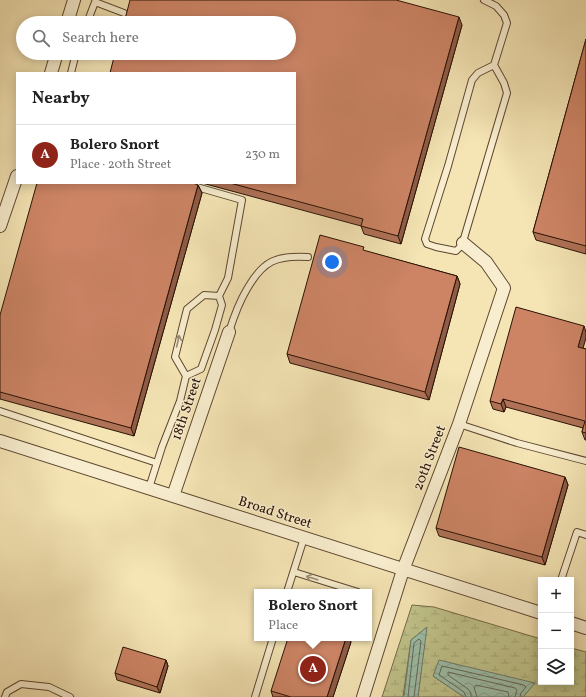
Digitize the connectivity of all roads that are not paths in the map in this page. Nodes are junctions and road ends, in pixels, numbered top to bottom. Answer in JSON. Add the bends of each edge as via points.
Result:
{"nodes":[{"id":1,"x":74,"y":0,"type":"edge"},
{"id":2,"x":484,"y":0,"type":"edge"},
{"id":3,"x":124,"y":13,"type":"dead end"},
{"id":4,"x":69,"y":16,"type":"edge"},
{"id":5,"x":89,"y":16,"type":"edge"},
{"id":6,"x":55,"y":60,"type":"edge"},
{"id":7,"x":74,"y":60,"type":"edge"},
{"id":8,"x":494,"y":65,"type":"junction"},
{"id":9,"x":51,"y":72,"type":"edge"},
{"id":10,"x":71,"y":72,"type":"edge"},
{"id":11,"x":16,"y":178,"type":"edge"},
{"id":12,"x":186,"y":184,"type":"edge"},
{"id":13,"x":3,"y":205,"type":"edge"},
{"id":14,"x":0,"y":226,"type":"edge"},
{"id":15,"x":463,"y":243,"type":"junction"},
{"id":16,"x":308,"y":257,"type":"dead end"},
{"id":17,"x":219,"y":296,"type":"junction"},
{"id":18,"x":228,"y":332,"type":"joint"},
{"id":19,"x":186,"y":376,"type":"junction"},
{"id":20,"x":0,"y":411,"type":"edge"},
{"id":21,"x":459,"y":424,"type":"junction"},
{"id":22,"x":0,"y":441,"type":"edge"},
{"id":23,"x":586,"y":461,"type":"edge"},
{"id":24,"x":157,"y":463,"type":"junction"},
{"id":25,"x":149,"y":488,"type":"junction"},
{"id":26,"x":174,"y":496,"type":"junction"},
{"id":27,"x":586,"y":535,"type":"edge"},
{"id":28,"x":304,"y":538,"type":"junction"},
{"id":29,"x":403,"y":570,"type":"junction"},
{"id":30,"x":294,"y":572,"type":"junction"},
{"id":31,"x":562,"y":577,"type":"edge"},
{"id":32,"x":289,"y":589,"type":"edge"},
{"id":33,"x":348,"y":589,"type":"edge"},
{"id":34,"x":538,"y":613,"type":"edge"},
{"id":35,"x":574,"y":624,"type":"edge"},
{"id":36,"x":586,"y":628,"type":"edge"},
{"id":37,"x":272,"y":641,"type":"edge"},
{"id":38,"x":5,"y":697,"type":"edge"},
{"id":39,"x":70,"y":697,"type":"edge"},
{"id":40,"x":255,"y":697,"type":"edge"},
{"id":41,"x":364,"y":697,"type":"edge"}],
"edges":[{"from":1,"to":4,"type":"street"},
{"from":2,"to":8,"type":"lane","via":[[496,6],[507,23]]},
{"from":3,"to":5,"type":"lane","via":[[94,2]]},
{"from":6,"to":9,"type":"street"},
{"from":7,"to":10,"type":"lane"},
{"from":8,"to":15,"type":"lane","via":[[507,93]]},
{"from":8,"to":15,"type":"lane","via":[[472,80],[425,239],[427,244],[456,251]]},
{"from":11,"to":13,"type":"street"},
{"from":12,"to":17,"type":"lane","via":[[242,200],[228,278]]},
{"from":13,"to":14,"type":"street"},
{"from":15,"to":21,"type":"street","name":"20th Street","via":[[486,262],[504,288]]},
{"from":16,"to":18,"type":"lane","via":[[293,256],[281,259],[259,270],[237,307]]},
{"from":17,"to":19,"type":"lane","via":[[222,305],[201,369]]},
{"from":19,"to":17,"type":"lane","one_way":true,"via":[[175,357],[187,309],[204,295]]},
{"from":18,"to":26,"type":"street","name":"18th Street"},
{"from":19,"to":24,"type":"lane","via":[[180,401]]},
{"from":20,"to":24,"type":"lane"},
{"from":21,"to":23,"type":"lane","via":[[517,443]]},
{"from":21,"to":29,"type":"street","name":"20th Street"},
{"from":22,"to":25,"type":"street","name":"Broad Street"},
{"from":24,"to":25,"type":"lane"},
{"from":25,"to":26,"type":"street","name":"Broad Street"},
{"from":26,"to":28,"type":"street","name":"Broad Street"},
{"from":27,"to":31,"type":"lane","via":[[577,532]]},
{"from":28,"to":29,"type":"street","name":"Broad Street"},
{"from":28,"to":30,"type":"lane"},
{"from":29,"to":34,"type":"street","name":"Broad Street"},
{"from":29,"to":41,"type":"street","name":"20th Street"},
{"from":30,"to":32,"type":"lane"},
{"from":33,"to":30,"type":"lane","one_way":true},
{"from":35,"to":36,"type":"street"},
{"from":37,"to":40,"type":"lane"},
{"from":38,"to":39,"type":"lane","via":[[7,692],[22,684],[49,687]]}]}
